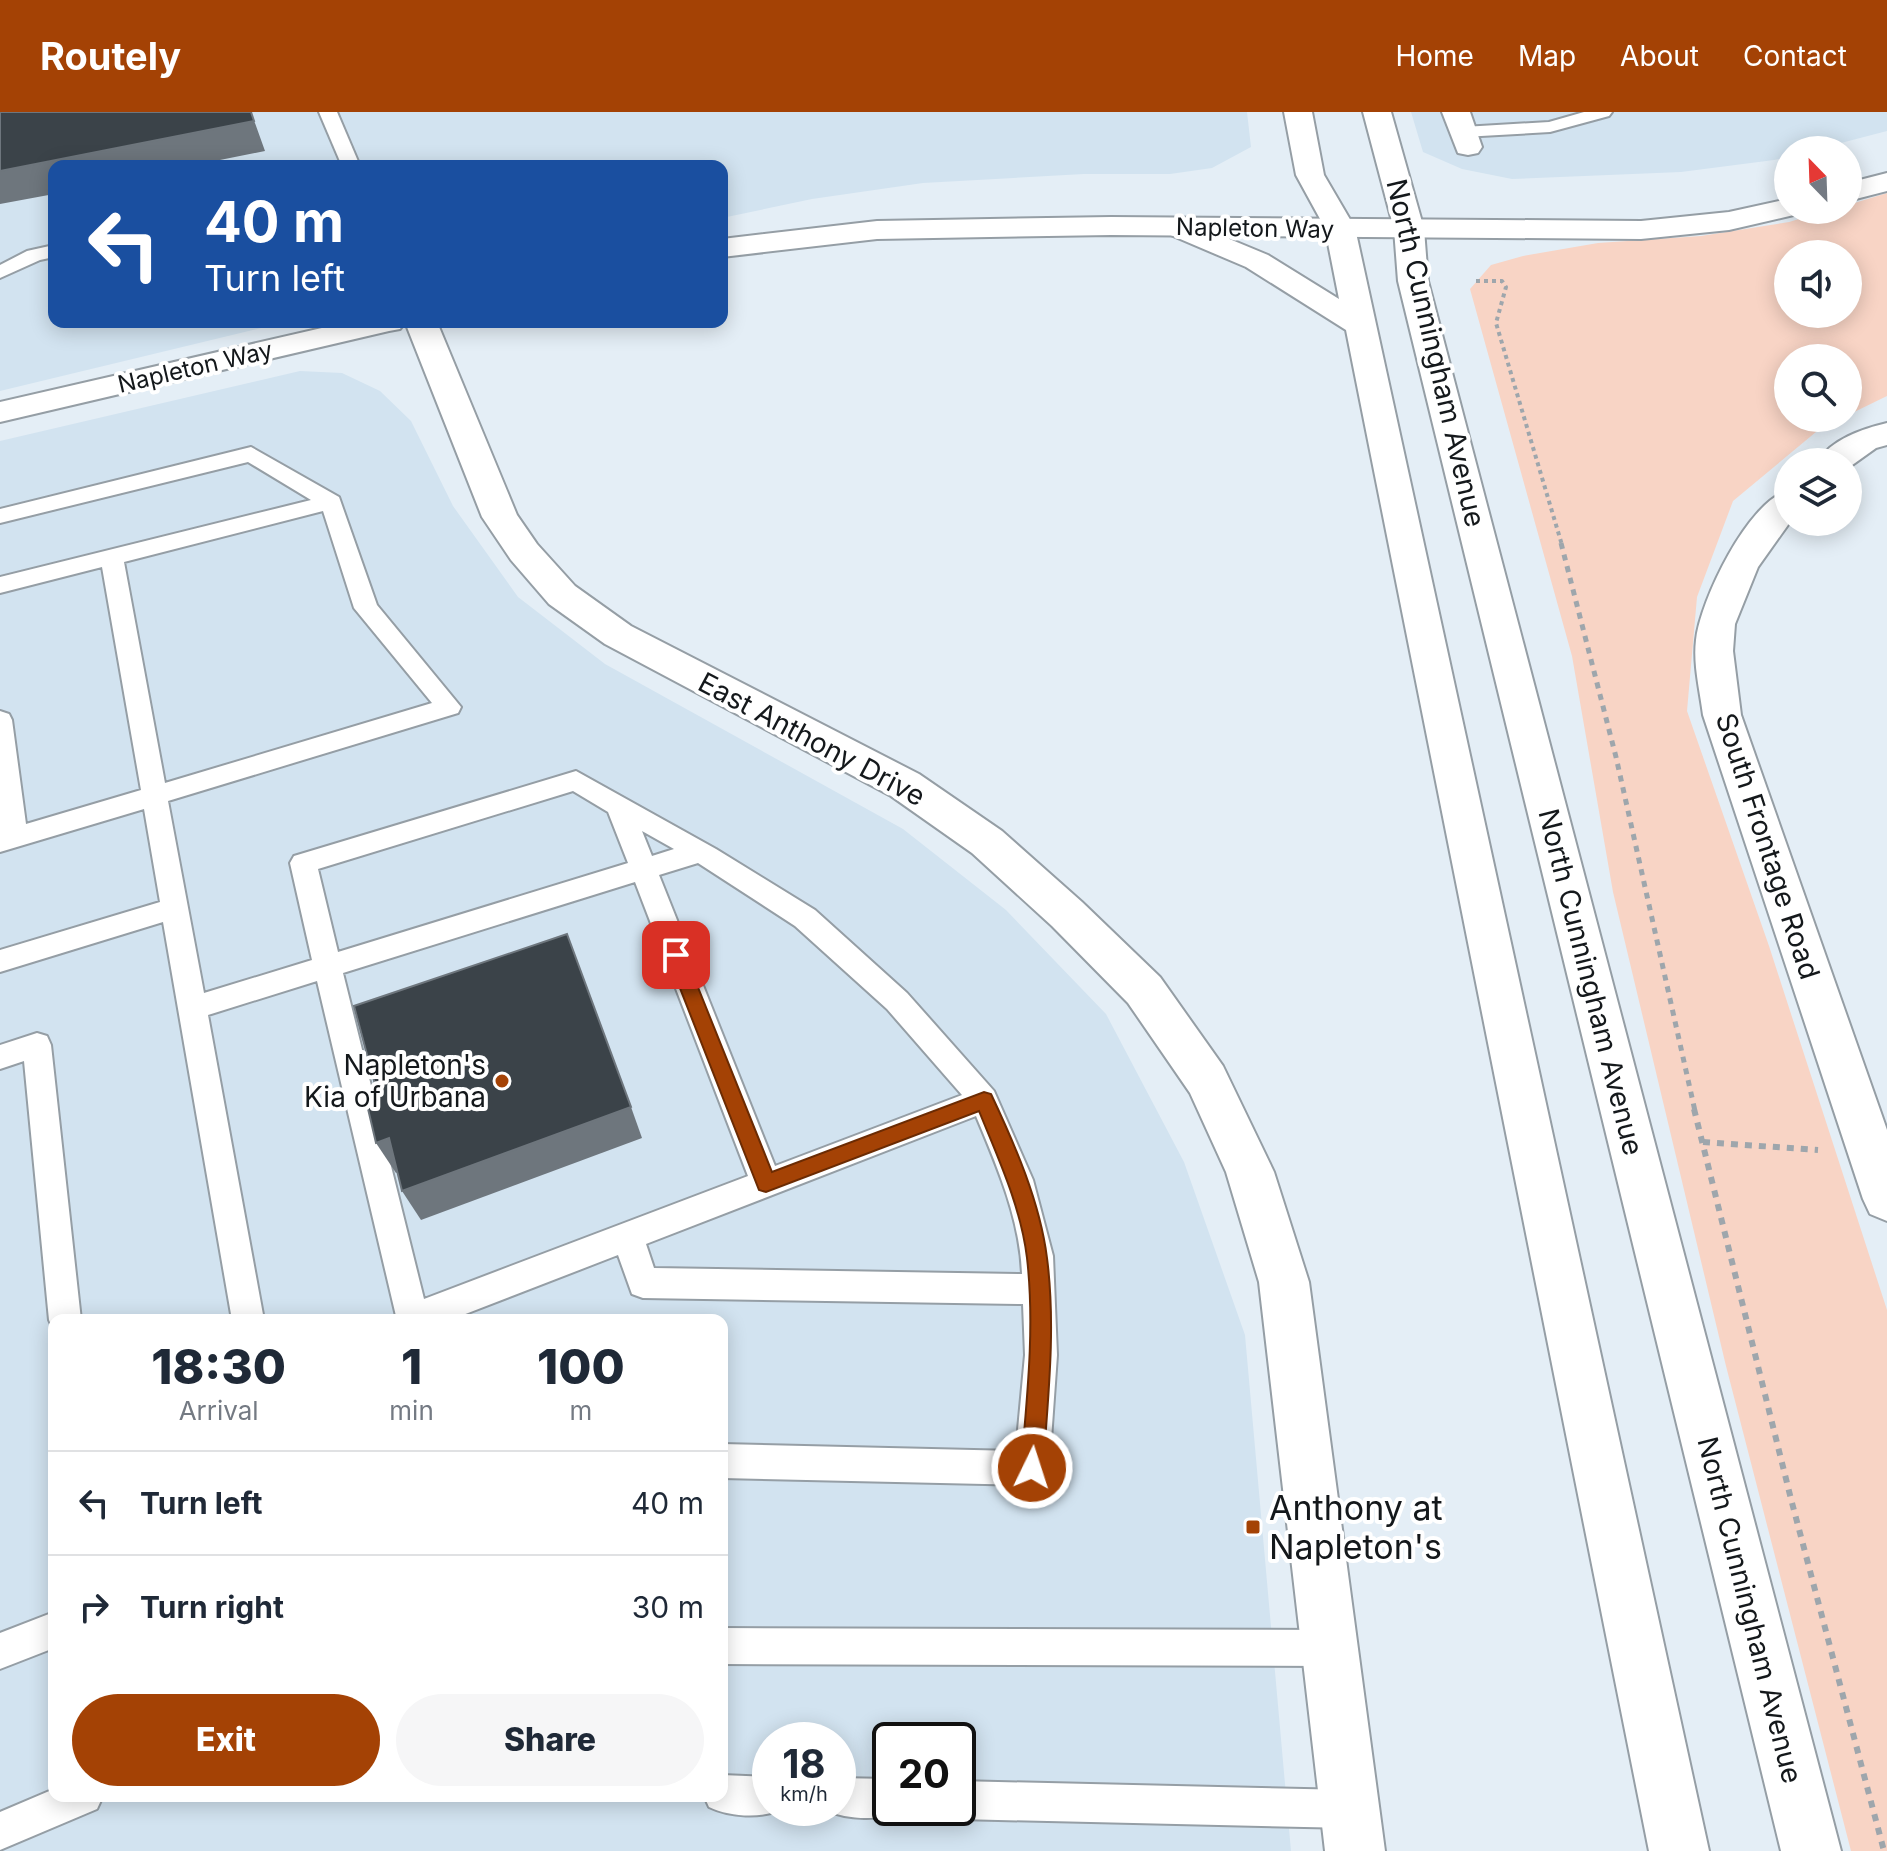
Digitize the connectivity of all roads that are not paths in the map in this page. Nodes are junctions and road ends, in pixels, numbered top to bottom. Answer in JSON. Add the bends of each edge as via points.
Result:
{"nodes":[{"id":1,"x":328,"y":112,"type":"edge"},
{"id":2,"x":1298,"y":112,"type":"edge"},
{"id":3,"x":1377,"y":112,"type":"edge"},
{"id":4,"x":1603,"y":112,"type":"edge"},
{"id":5,"x":1462,"y":130,"type":"edge"},
{"id":6,"x":348,"y":160,"type":"edge"},
{"id":7,"x":1887,"y":182,"type":"edge"},
{"id":8,"x":1862,"y":188,"type":"edge"},
{"id":9,"x":1774,"y":211,"type":"edge"},
{"id":10,"x":1176,"y":227,"type":"junction"},
{"id":11,"x":1340,"y":228,"type":"junction"},
{"id":12,"x":1409,"y":229,"type":"junction"},
{"id":13,"x":728,"y":247,"type":"edge"},
{"id":14,"x":48,"y":252,"type":"edge"},
{"id":15,"x":0,"y":272,"type":"edge"},
{"id":16,"x":1361,"y":326,"type":"junction"},
{"id":17,"x":363,"y":328,"type":"edge"},
{"id":18,"x":423,"y":328,"type":"edge"},
{"id":19,"x":0,"y":412,"type":"edge"},
{"id":20,"x":1887,"y":433,"type":"edge"},
{"id":21,"x":1854,"y":448,"type":"edge"},
{"id":22,"x":331,"y":502,"type":"junction"},
{"id":23,"x":0,"y":516,"type":"edge"},
{"id":24,"x":1774,"y":517,"type":"edge"},
{"id":25,"x":112,"y":557,"type":"junction"},
{"id":26,"x":0,"y":585,"type":"edge"},
{"id":27,"x":0,"y":720,"type":"edge"},
{"id":28,"x":155,"y":795,"type":"junction"},
{"id":29,"x":619,"y":806,"type":"junction"},
{"id":30,"x":8,"y":839,"type":"edge"},
{"id":31,"x":699,"y":852,"type":"junction"},
{"id":32,"x":643,"y":869,"type":"junction"},
{"id":33,"x":175,"y":908,"type":"junction"},
{"id":34,"x":0,"y":961,"type":"edge"},
{"id":35,"x":328,"y":966,"type":"junction"},
{"id":36,"x":193,"y":1008,"type":"junction"},
{"id":37,"x":0,"y":1057,"type":"edge"},
{"id":38,"x":984,"y":1100,"type":"junction"},
{"id":39,"x":766,"y":1183,"type":"junction"},
{"id":40,"x":1887,"y":1199,"type":"edge"},
{"id":41,"x":628,"y":1237,"type":"junction"},
{"id":42,"x":1038,"y":1289,"type":"junction"},
{"id":43,"x":64,"y":1314,"type":"edge"},
{"id":44,"x":247,"y":1314,"type":"edge"},
{"id":45,"x":411,"y":1314,"type":"edge"},
{"id":46,"x":428,"y":1314,"type":"edge"},
{"id":47,"x":728,"y":1461,"type":"edge"},
{"id":48,"x":48,"y":1632,"type":"edge"},
{"id":49,"x":728,"y":1646,"type":"edge"},
{"id":50,"x":1330,"y":1648,"type":"junction"},
{"id":51,"x":0,"y":1651,"type":"edge"},
{"id":52,"x":728,"y":1794,"type":"edge"},
{"id":53,"x":752,"y":1795,"type":"edge"},
{"id":54,"x":976,"y":1801,"type":"edge"},
{"id":55,"x":70,"y":1802,"type":"edge"},
{"id":56,"x":1352,"y":1830,"type":"edge"},
{"id":57,"x":0,"y":1831,"type":"edge"},
{"id":58,"x":1679,"y":1851,"type":"edge"},
{"id":59,"x":1811,"y":1851,"type":"edge"}],
"edges":[{"from":1,"to":6,"type":"lane"},
{"from":2,"to":11,"type":"street","via":[[1310,175]]},
{"from":3,"to":12,"type":"street","name":"North Cunningham Avenue"},
{"from":4,"to":5,"type":"lane","via":[[1550,127]]},
{"from":7,"to":8,"type":"street"},
{"from":9,"to":12,"type":"street","name":"Napleton Way","via":[[1641,230]]},
{"from":10,"to":11,"type":"street","name":"Napleton Way"},
{"from":10,"to":13,"type":"street","name":"Napleton Way","via":[[877,230]]},
{"from":10,"to":16,"type":"street","via":[[1257,261]]},
{"from":11,"to":12,"type":"street","name":"Napleton Way"},
{"from":11,"to":16,"type":"street"},
{"from":12,"to":59,"type":"street","name":"North Cunningham Avenue","via":[[1413,281]]},
{"from":14,"to":15,"type":"lane"},
{"from":16,"to":58,"type":"street"},
{"from":17,"to":19,"type":"street","name":"Napleton Way"},
{"from":18,"to":50,"type":"street","name":"East Anthony Drive","via":[[500,517],[562,595],[618,635],[905,785],[987,842],[1144,990],[1207,1080],[1250,1172],[1284,1282]]},
{"from":20,"to":21,"type":"street"},
{"from":22,"to":23,"type":"lane","via":[[251,454]]},
{"from":22,"to":25,"type":"lane"},
{"from":22,"to":28,"type":"lane","via":[[366,608],[449,707]]},
{"from":24,"to":40,"type":"street","name":"South Frontage Road","via":[[1731,583],[1714,641],[1722,715]]},
{"from":25,"to":26,"type":"lane"},
{"from":25,"to":28,"type":"lane"},
{"from":27,"to":30,"type":"lane"},
{"from":28,"to":30,"type":"lane"},
{"from":28,"to":33,"type":"lane"},
{"from":29,"to":31,"type":"lane"},
{"from":29,"to":32,"type":"lane"},
{"from":29,"to":35,"type":"lane","via":[[576,781],[303,863]]},
{"from":31,"to":32,"type":"lane"},
{"from":31,"to":38,"type":"lane","via":[[805,918],[897,1001]]},
{"from":32,"to":35,"type":"lane"},
{"from":32,"to":39,"type":"lane"},
{"from":33,"to":34,"type":"lane"},
{"from":33,"to":36,"type":"lane"},
{"from":35,"to":36,"type":"lane"},
{"from":35,"to":45,"type":"lane"},
{"from":36,"to":44,"type":"lane"},
{"from":37,"to":43,"type":"lane","via":[[37,1045]]},
{"from":38,"to":39,"type":"lane"},
{"from":38,"to":42,"type":"lane","via":[[1018,1180],[1037,1256]]},
{"from":39,"to":41,"type":"lane"},
{"from":41,"to":42,"type":"lane","via":[[643,1283]]},
{"from":41,"to":46,"type":"lane"},
{"from":42,"to":47,"type":"lane","via":[[1041,1355],[1032,1468]]},
{"from":48,"to":51,"type":"lane"},
{"from":49,"to":50,"type":"lane"},
{"from":50,"to":56,"type":"street","name":"East Anthony Drive"},
{"from":52,"to":53,"type":"lane"},
{"from":54,"to":56,"type":"lane"},
{"from":55,"to":57,"type":"lane"}]}
